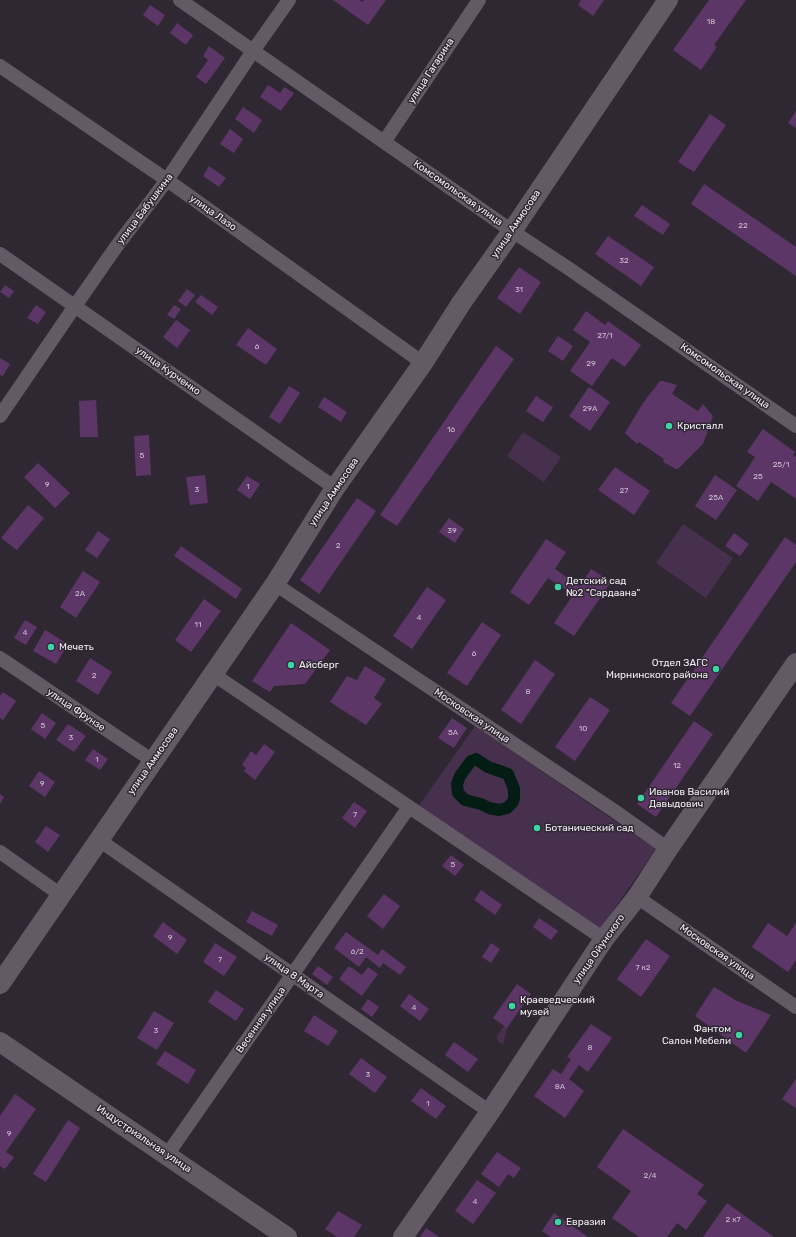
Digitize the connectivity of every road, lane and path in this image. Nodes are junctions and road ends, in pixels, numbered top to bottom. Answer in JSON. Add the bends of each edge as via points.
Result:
{"nodes":[{"id":1,"x":180,"y":0,"type":"edge"},
{"id":2,"x":289,"y":0,"type":"edge"},
{"id":3,"x":479,"y":0,"type":"edge"},
{"id":4,"x":668,"y":0,"type":"edge"},
{"id":5,"x":253,"y":51,"type":"junction"},
{"id":6,"x":0,"y":66,"type":"edge"},
{"id":7,"x":384,"y":142,"type":"junction"},
{"id":8,"x":168,"y":180,"type":"junction"},
{"id":9,"x":512,"y":231,"type":"junction"},
{"id":10,"x":0,"y":254,"type":"edge"},
{"id":11,"x":75,"y":306,"type":"junction"},
{"id":12,"x":423,"y":363,"type":"junction"},
{"id":13,"x":5,"y":399,"type":"edge"},
{"id":14,"x":0,"y":416,"type":"edge"},
{"id":15,"x":796,"y":426,"type":"edge"},
{"id":16,"x":335,"y":488,"type":"junction"},
{"id":17,"x":275,"y":584,"type":"junction"},
{"id":18,"x":0,"y":658,"type":"edge"},
{"id":19,"x":796,"y":662,"type":"edge"},
{"id":20,"x":214,"y":674,"type":"junction"},
{"id":21,"x":153,"y":761,"type":"junction"},
{"id":22,"x":409,"y":807,"type":"junction"},
{"id":23,"x":99,"y":840,"type":"junction"},
{"id":24,"x":668,"y":849,"type":"junction"},
{"id":25,"x":0,"y":852,"type":"edge"},
{"id":26,"x":61,"y":895,"type":"junction"},
{"id":27,"x":637,"y":897,"type":"junction"},
{"id":28,"x":604,"y":940,"type":"junction"},
{"id":29,"x":292,"y":975,"type":"junction"},
{"id":30,"x":0,"y":984,"type":"edge"},
{"id":31,"x":796,"y":1007,"type":"edge"},
{"id":32,"x":0,"y":1042,"type":"edge"},
{"id":33,"x":490,"y":1112,"type":"junction"},
{"id":34,"x":167,"y":1155,"type":"junction"},
{"id":35,"x":287,"y":1237,"type":"edge"},
{"id":36,"x":403,"y":1237,"type":"edge"}],
"edges":[{"from":1,"to":5,"type":"street","name":"Комсомольская улица"},
{"from":2,"to":5,"type":"street","name":"улица Бабушкина"},
{"from":3,"to":7,"type":"street","name":"улица Гагарина"},
{"from":4,"to":9,"type":"main road","name":"улица Аммосова"},
{"from":5,"to":7,"type":"street","name":"Комсомольская улица"},
{"from":5,"to":8,"type":"street","name":"улица Бабушкина"},
{"from":6,"to":8,"type":"street","name":"улица Лазо"},
{"from":7,"to":9,"type":"street","name":"Комсомольская улица"},
{"from":8,"to":11,"type":"street","name":"улица Бабушкина","via":[[116,247]]},
{"from":8,"to":12,"type":"street","name":"улица Лазо"},
{"from":9,"to":12,"type":"main road","name":"улица Аммосова"},
{"from":9,"to":15,"type":"street","name":"Комсомольская улица"},
{"from":10,"to":11,"type":"street","name":"улица Курченко"},
{"from":11,"to":13,"type":"street","name":"улица Бабушкина"},
{"from":11,"to":16,"type":"street","name":"улица Курченко"},
{"from":12,"to":16,"type":"main road","name":"улица Аммосова"},
{"from":13,"to":14,"type":"street","name":"улица Бабушкина"},
{"from":16,"to":17,"type":"main road","name":"улица Аммосова"},
{"from":17,"to":20,"type":"main road","name":"улица Аммосова"},
{"from":17,"to":24,"type":"street","name":"Московская улица"},
{"from":18,"to":21,"type":"street","name":"улица Фрунзе"},
{"from":19,"to":24,"type":"main road","name":"улица Ойунского"},
{"from":20,"to":21,"type":"main road","name":"улица Аммосова"},
{"from":20,"to":22,"type":"street"},
{"from":21,"to":23,"type":"main road","name":"улица Аммосова"},
{"from":22,"to":28,"type":"street"},
{"from":22,"to":29,"type":"street","name":"Весенняя улица"},
{"from":23,"to":26,"type":"main road","name":"улица Аммосова"},
{"from":23,"to":29,"type":"street","name":"улица 8 Марта"},
{"from":24,"to":27,"type":"main road","name":"улица Ойунского"},
{"from":25,"to":26,"type":"street"},
{"from":26,"to":30,"type":"main road","name":"улица Аммосова"},
{"from":27,"to":28,"type":"main road","name":"улица Ойунского"},
{"from":27,"to":31,"type":"street","name":"Московская улица"},
{"from":28,"to":33,"type":"main road","name":"улица Ойунского"},
{"from":29,"to":33,"type":"street","name":"улица 8 Марта"},
{"from":29,"to":34,"type":"street","name":"Весенняя улица"},
{"from":32,"to":34,"type":"main road","name":"Индустриальная улица"},
{"from":33,"to":36,"type":"main road","name":"улица Ойунского"},
{"from":34,"to":35,"type":"main road","name":"Индустриальная улица"}]}
